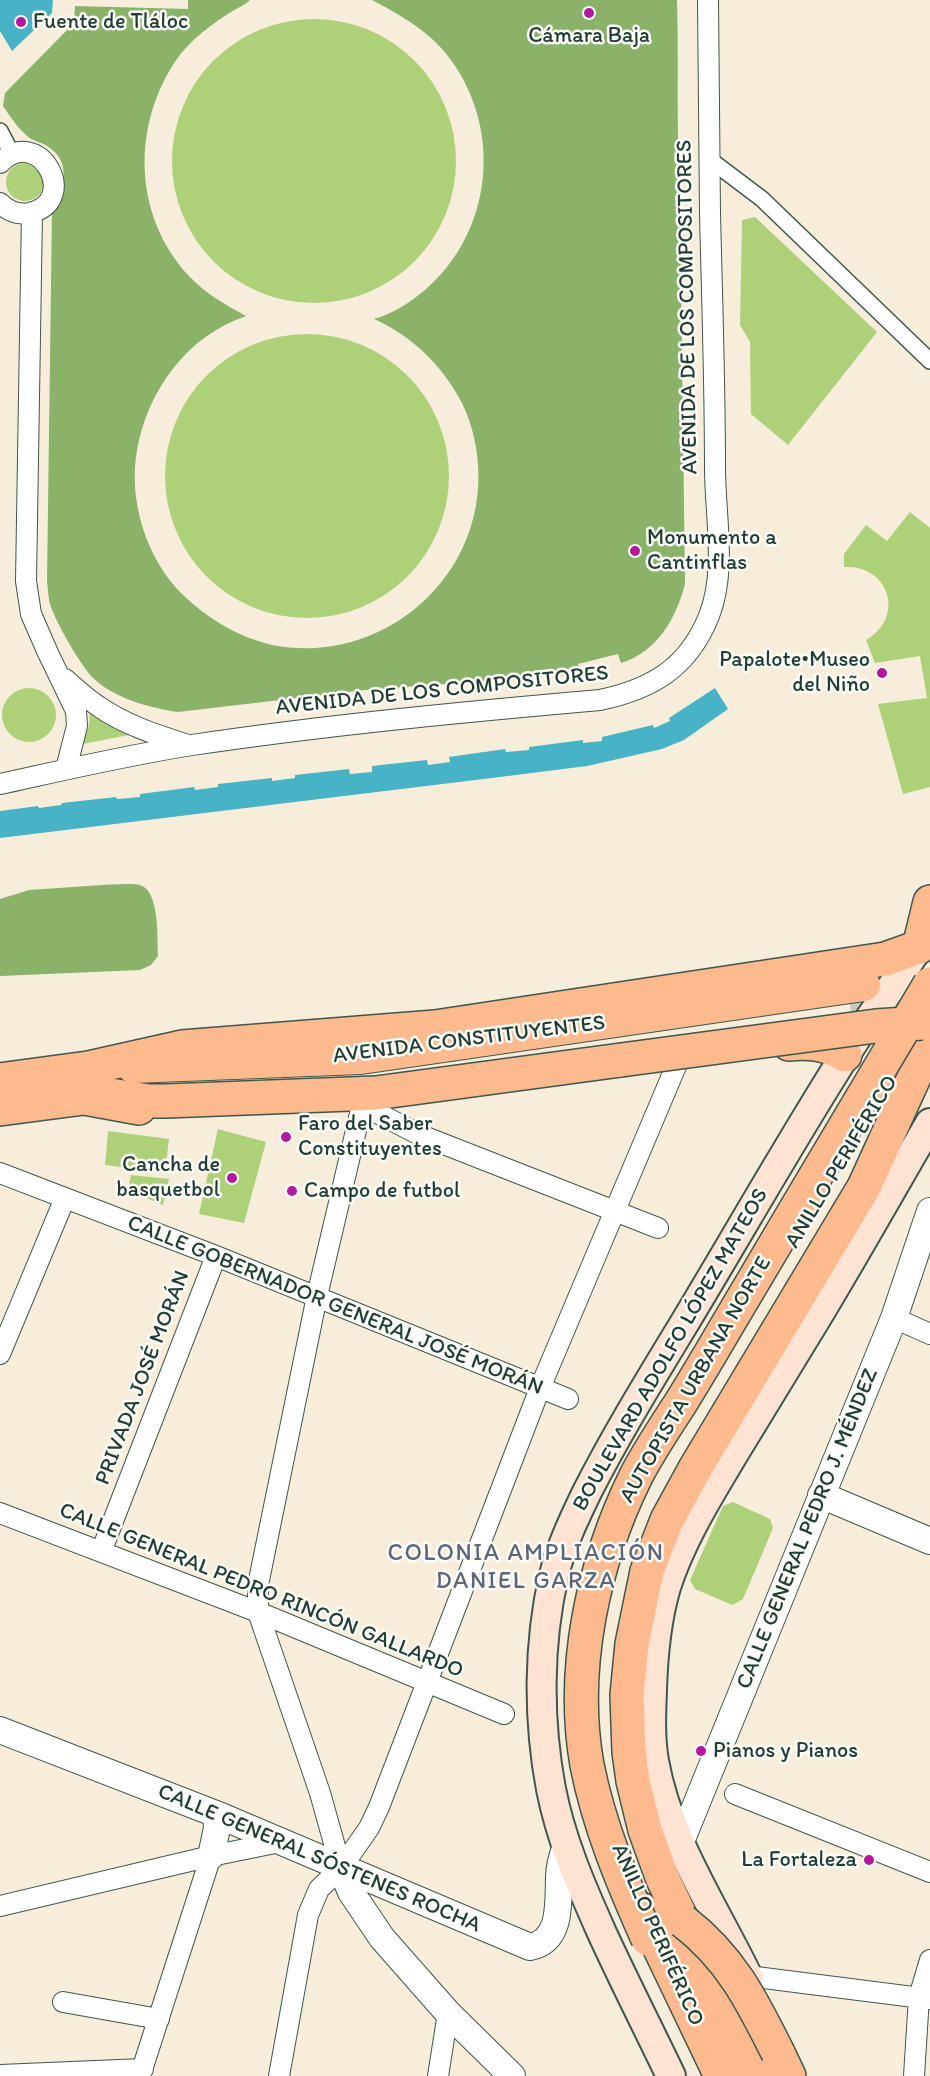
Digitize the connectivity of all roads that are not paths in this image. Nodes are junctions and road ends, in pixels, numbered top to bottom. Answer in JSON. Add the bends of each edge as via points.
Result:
{"nodes":[{"id":1,"x":708,"y":0,"type":"edge"},
{"id":2,"x":0,"y":131,"type":"edge"},
{"id":3,"x":6,"y":158,"type":"edge"},
{"id":4,"x":709,"y":159,"type":"junction"},
{"id":5,"x":0,"y":203,"type":"edge"},
{"id":6,"x":32,"y":212,"type":"junction"},
{"id":7,"x":930,"y":361,"type":"edge"},
{"id":8,"x":60,"y":676,"type":"junction"},
{"id":9,"x":190,"y":746,"type":"junction"},
{"id":10,"x":66,"y":769,"type":"junction"},
{"id":11,"x":0,"y":784,"type":"edge"},
{"id":12,"x":930,"y":902,"type":"edge"},
{"id":13,"x":925,"y":938,"type":"edge"},
{"id":14,"x":930,"y":984,"type":"edge"},
{"id":15,"x":857,"y":996,"type":"tunnel mouth"},
{"id":16,"x":930,"y":1014,"type":"edge"},
{"id":17,"x":930,"y":1022,"type":"edge"},
{"id":18,"x":930,"y":1049,"type":"edge"},
{"id":19,"x":845,"y":1055,"type":"junction"},
{"id":20,"x":679,"y":1059,"type":"junction"},
{"id":21,"x":92,"y":1087,"type":"junction"},
{"id":22,"x":363,"y":1098,"type":"junction"},
{"id":23,"x":930,"y":1098,"type":"edge"},
{"id":24,"x":3,"y":1103,"type":"edge"},
{"id":25,"x":930,"y":1123,"type":"edge"},
{"id":26,"x":1,"y":1173,"type":"edge"},
{"id":27,"x":65,"y":1198,"type":"junction"},
{"id":28,"x":614,"y":1211,"type":"junction"},
{"id":29,"x":930,"y":1211,"type":"edge"},
{"id":30,"x":658,"y":1228,"type":"dead end"},
{"id":31,"x":216,"y":1256,"type":"junction"},
{"id":32,"x":316,"y":1296,"type":"junction"},
{"id":33,"x":894,"y":1318,"type":"junction"},
{"id":34,"x":930,"y":1334,"type":"edge"},
{"id":35,"x":0,"y":1354,"type":"edge"},
{"id":36,"x":540,"y":1388,"type":"junction"},
{"id":37,"x":568,"y":1399,"type":"dead end"},
{"id":38,"x":821,"y":1495,"type":"junction"},
{"id":39,"x":0,"y":1514,"type":"edge"},
{"id":40,"x":930,"y":1541,"type":"edge"},
{"id":41,"x":101,"y":1552,"type":"junction"},
{"id":42,"x":258,"y":1612,"type":"junction"},
{"id":43,"x":426,"y":1681,"type":"junction"},
{"id":44,"x":504,"y":1714,"type":"dead end"},
{"id":45,"x":0,"y":1730,"type":"edge"},
{"id":46,"x":735,"y":1794,"type":"dead end"},
{"id":47,"x":216,"y":1814,"type":"junction"},
{"id":48,"x":280,"y":1842,"type":"junction"},
{"id":49,"x":680,"y":1845,"type":"junction"},
{"id":50,"x":566,"y":1846,"type":"junction"},
{"id":51,"x":211,"y":1856,"type":"junction"},
{"id":52,"x":341,"y":1868,"type":"junction"},
{"id":53,"x":930,"y":1872,"type":"edge"},
{"id":54,"x":0,"y":1906,"type":"edge"},
{"id":55,"x":683,"y":1921,"type":"junction"},
{"id":56,"x":930,"y":1960,"type":"edge"},
{"id":57,"x":748,"y":1976,"type":"junction"},
{"id":58,"x":924,"y":1998,"type":"edge"},
{"id":59,"x":63,"y":2002,"type":"dead end"},
{"id":60,"x":448,"y":2013,"type":"junction"},
{"id":61,"x":159,"y":2019,"type":"junction"},
{"id":62,"x":141,"y":2072,"type":"edge"},
{"id":63,"x":0,"y":2076,"type":"edge"},
{"id":64,"x":279,"y":2076,"type":"edge"},
{"id":65,"x":438,"y":2076,"type":"edge"},
{"id":66,"x":512,"y":2076,"type":"edge"},
{"id":67,"x":671,"y":2076,"type":"edge"},
{"id":68,"x":714,"y":2076,"type":"edge"},
{"id":69,"x":721,"y":2076,"type":"edge"},
{"id":70,"x":756,"y":2076,"type":"edge"},
{"id":71,"x":769,"y":2076,"type":"edge"},
{"id":72,"x":789,"y":2076,"type":"edge"},
{"id":73,"x":795,"y":2076,"type":"edge"},
{"id":74,"x":914,"y":2076,"type":"edge"}],
"edges":[{"from":1,"to":4,"type":"street","name":"AVENIDA DE LOS COMPOSITORES"},
{"from":2,"to":3,"type":"street"},
{"from":3,"to":6,"type":"street","via":[[20,152],[38,156],[51,170],[54,180],[49,200]]},
{"from":4,"to":7,"type":"street","via":[[762,200]]},
{"from":4,"to":9,"type":"street","name":"AVENIDA DE LOS COMPOSITORES","via":[[718,568],[709,615],[685,657],[640,689],[600,700],[336,725]]},
{"from":5,"to":6,"type":"street","via":[[12,212]]},
{"from":6,"to":8,"type":"street","via":[[26,581],[32,614]]},
{"from":8,"to":9,"type":"street","via":[[122,720]]},
{"from":8,"to":10,"type":"street","via":[[76,711],[77,726]]},
{"from":9,"to":10,"type":"street","name":"AVENIDA DE LOS COMPOSITORES"},
{"from":10,"to":11,"type":"street","name":"AVENIDA DE LOS COMPOSITORES"},
{"from":12,"to":13,"type":"highway"},
{"from":13,"to":19,"type":"main road","name":"BOULEVARD ADOLFO LÓPEZ MATEOS"},
{"from":13,"to":21,"type":"highway","via":[[876,961],[435,1027],[182,1047]]},
{"from":14,"to":68,"type":"highway","name":"AUTOPISTA URBANA NORTE","bridge":true,"via":[[637,1474],[611,1534],[592,1598],[582,1693],[592,1787],[623,1881]]},
{"from":15,"to":21,"type":"main road","name":"AVENIDA CONSTITUYENTES","via":[[563,1050],[362,1080]]},
{"from":16,"to":69,"type":"highway","name":"ANILLO PERIFÉRICO","via":[[646,1489],[627,1530],[604,1609],[596,1729],[599,1779],[610,1824],[642,1913]]},
{"from":17,"to":22,"type":"highway","bridge":true,"via":[[876,1026]]},
{"from":18,"to":55,"type":"highway","name":"AUTOPISTA URBANA NORTE","via":[[864,1187],[680,1493],[647,1571],[629,1670],[629,1752],[638,1806],[651,1850]]},
{"from":19,"to":20,"type":"highway","via":[[825,1046],[804,1043]]},
{"from":19,"to":50,"type":"main road","name":"BOULEVARD ADOLFO LÓPEZ MATEOS","via":[[621,1429],[564,1543],[548,1607],[542,1697],[551,1790]]},
{"from":20,"to":22,"type":"highway"},
{"from":20,"to":28,"type":"street"},
{"from":21,"to":22,"type":"highway","via":[[149,1101]]},
{"from":21,"to":24,"type":"highway","name":"AVENIDA CONSTITUYENTES"},
{"from":22,"to":28,"type":"street","via":[[418,1134]]},
{"from":22,"to":32,"type":"street"},
{"from":23,"to":71,"type":"highway","name":"ANILLO PERIFÉRICO","via":[[688,1501],[669,1539],[643,1629],[638,1732],[654,1826],[701,1938]]},
{"from":25,"to":49,"type":"main road","via":[[714,1486],[666,1586],[654,1648],[651,1733],[654,1762]]},
{"from":26,"to":27,"type":"street","name":"CALLE GOBERNADOR GENERAL JOSÉ MORÁN"},
{"from":27,"to":31,"type":"street","name":"CALLE GOBERNADOR GENERAL JOSÉ MORÁN"},
{"from":27,"to":35,"type":"street"},
{"from":28,"to":30,"type":"street"},
{"from":28,"to":36,"type":"street"},
{"from":29,"to":33,"type":"street","name":"CALLE GENERAL PEDRO J. MÉNDEZ"},
{"from":31,"to":32,"type":"street","name":"CALLE GOBERNADOR GENERAL JOSÉ MORÁN"},
{"from":31,"to":41,"type":"street","name":"PRIVADA JOSÉ MORÁN"},
{"from":32,"to":36,"type":"street","name":"CALLE GOBERNADOR GENERAL JOSÉ MORÁN"},
{"from":32,"to":42,"type":"street","via":[[258,1585]]},
{"from":33,"to":34,"type":"street"},
{"from":33,"to":38,"type":"street","name":"CALLE GENERAL PEDRO J. MÉNDEZ"},
{"from":36,"to":37,"type":"street","name":"CALLE GOBERNADOR GENERAL JOSÉ MORÁN"},
{"from":36,"to":43,"type":"street"},
{"from":38,"to":40,"type":"street"},
{"from":38,"to":49,"type":"street","name":"CALLE GENERAL PEDRO J. MÉNDEZ"},
{"from":39,"to":41,"type":"street","name":"CALLE GENERAL PEDRO RINCÓN GALLARDO"},
{"from":41,"to":42,"type":"street","name":"CALLE GENERAL PEDRO RINCÓN GALLARDO"},
{"from":42,"to":43,"type":"street","name":"CALLE GENERAL PEDRO RINCÓN GALLARDO"},
{"from":42,"to":52,"type":"street"},
{"from":43,"to":44,"type":"street","name":"CALLE GENERAL PEDRO RINCÓN GALLARDO"},
{"from":43,"to":52,"type":"street","via":[[379,1807]]},
{"from":45,"to":47,"type":"street","name":"CALLE GENERAL SÓSTENES ROCHA"},
{"from":46,"to":53,"type":"street"},
{"from":47,"to":48,"type":"street","name":"CALLE GENERAL SÓSTENES ROCHA"},
{"from":47,"to":51,"type":"street","via":[[218,1828]]},
{"from":48,"to":51,"type":"street"},
{"from":48,"to":52,"type":"street","name":"CALLE GENERAL SÓSTENES ROCHA"},
{"from":49,"to":57,"type":"main road"},
{"from":50,"to":52,"type":"street","name":"CALLE GENERAL SÓSTENES ROCHA","via":[[556,1919],[546,1940],[530,1947]]},
{"from":50,"to":67,"type":"main road","name":"BOULEVARD ADOLFO LÓPEZ MATEOS"},
{"from":51,"to":54,"type":"street"},
{"from":51,"to":61,"type":"street"},
{"from":52,"to":60,"type":"street","via":[[372,1925]]},
{"from":52,"to":64,"type":"street","via":[[319,1889],[308,1915]]},
{"from":55,"to":70,"type":"highway","name":"AUTOPISTA URBANA NORTE"},
{"from":55,"to":72,"type":"highway","bridge":true,"via":[[704,1937],[740,1981]]},
{"from":56,"to":58,"type":"street"},
{"from":57,"to":58,"type":"street"},
{"from":57,"to":73,"type":"main road"},
{"from":58,"to":74,"type":"street"},
{"from":59,"to":61,"type":"street"},
{"from":60,"to":65,"type":"street"},
{"from":60,"to":66,"type":"street"},
{"from":61,"to":62,"type":"street"},
{"from":62,"to":63,"type":"street"}]}
